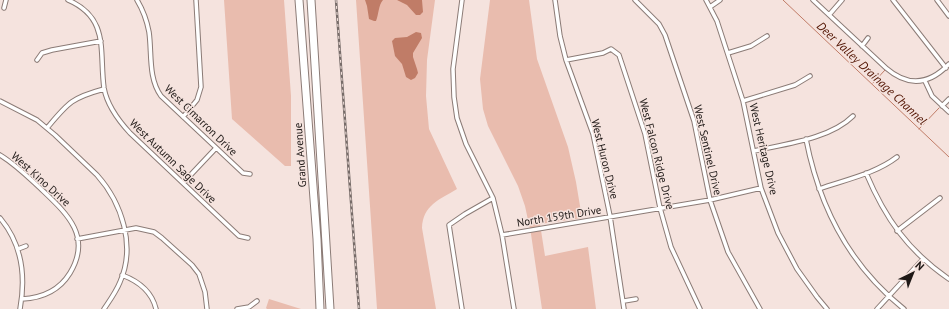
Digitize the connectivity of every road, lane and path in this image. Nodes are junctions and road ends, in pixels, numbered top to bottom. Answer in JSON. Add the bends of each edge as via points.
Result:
{"nodes":[{"id":1,"x":6,"y":0,"type":"edge"},
{"id":2,"x":68,"y":0,"type":"edge"},
{"id":3,"x":137,"y":0,"type":"edge"},
{"id":4,"x":196,"y":0,"type":"edge"},
{"id":5,"x":299,"y":0,"type":"edge"},
{"id":6,"x":311,"y":0,"type":"edge"},
{"id":7,"x":462,"y":0,"type":"edge"},
{"id":8,"x":555,"y":0,"type":"edge"},
{"id":9,"x":635,"y":0,"type":"edge"},
{"id":10,"x":706,"y":0,"type":"edge"},
{"id":11,"x":720,"y":0,"type":"edge"},
{"id":12,"x":813,"y":0,"type":"edge"},
{"id":13,"x":842,"y":0,"type":"edge"},
{"id":14,"x":893,"y":0,"type":"edge"},
{"id":15,"x":937,"y":0,"type":"edge"},
{"id":16,"x":710,"y":6,"type":"junction"},
{"id":17,"x":4,"y":8,"type":"dead end"},
{"id":18,"x":829,"y":15,"type":"junction"},
{"id":19,"x":949,"y":16,"type":"edge"},
{"id":20,"x":767,"y":36,"type":"dead end"},
{"id":21,"x":868,"y":38,"type":"dead end"},
{"id":22,"x":101,"y":41,"type":"junction"},
{"id":23,"x":862,"y":46,"type":"junction"},
{"id":24,"x":728,"y":53,"type":"junction"},
{"id":25,"x":37,"y":60,"type":"dead end"},
{"id":26,"x":566,"y":60,"type":"junction"},
{"id":27,"x":949,"y":64,"type":"edge"},
{"id":28,"x":946,"y":68,"type":"junction"},
{"id":29,"x":810,"y":76,"type":"dead end"},
{"id":30,"x":925,"y":81,"type":"junction"},
{"id":31,"x":104,"y":89,"type":"junction"},
{"id":32,"x":949,"y":98,"type":"edge"},
{"id":33,"x":0,"y":101,"type":"edge"},
{"id":34,"x":743,"y":101,"type":"junction"},
{"id":35,"x":942,"y":106,"type":"junction"},
{"id":36,"x":949,"y":112,"type":"edge"},
{"id":37,"x":853,"y":116,"type":"dead end"},
{"id":38,"x":183,"y":117,"type":"junction"},
{"id":39,"x":47,"y":128,"type":"junction"},
{"id":40,"x":806,"y":139,"type":"junction"},
{"id":41,"x":216,"y":148,"type":"junction"},
{"id":42,"x":754,"y":151,"type":"junction"},
{"id":43,"x":0,"y":155,"type":"edge"},
{"id":44,"x":897,"y":157,"type":"dead end"},
{"id":45,"x":866,"y":173,"type":"junction"},
{"id":46,"x":250,"y":174,"type":"dead end"},
{"id":47,"x":183,"y":183,"type":"junction"},
{"id":48,"x":761,"y":188,"type":"junction"},
{"id":49,"x":819,"y":189,"type":"junction"},
{"id":50,"x":493,"y":198,"type":"junction"},
{"id":51,"x":940,"y":198,"type":"dead end"},
{"id":52,"x":710,"y":200,"type":"junction"},
{"id":53,"x":660,"y":208,"type":"junction"},
{"id":54,"x":610,"y":216,"type":"junction"},
{"id":55,"x":0,"y":218,"type":"edge"},
{"id":56,"x":125,"y":230,"type":"junction"},
{"id":57,"x":897,"y":231,"type":"junction"},
{"id":58,"x":502,"y":235,"type":"junction"},
{"id":59,"x":248,"y":238,"type":"dead end"},
{"id":60,"x":77,"y":239,"type":"junction"},
{"id":61,"x":26,"y":246,"type":"dead end"},
{"id":62,"x":18,"y":249,"type":"junction"},
{"id":63,"x":923,"y":259,"type":"junction"},
{"id":64,"x":122,"y":275,"type":"junction"},
{"id":65,"x":949,"y":279,"type":"edge"},
{"id":66,"x":888,"y":297,"type":"junction"},
{"id":67,"x":22,"y":299,"type":"junction"},
{"id":68,"x":636,"y":299,"type":"dead end"},
{"id":69,"x":257,"y":301,"type":"dead end"},
{"id":70,"x":624,"y":301,"type":"junction"},
{"id":71,"x":20,"y":309,"type":"edge"},
{"id":72,"x":104,"y":309,"type":"edge"},
{"id":73,"x":156,"y":309,"type":"edge"},
{"id":74,"x":207,"y":309,"type":"edge"},
{"id":75,"x":237,"y":309,"type":"edge"},
{"id":76,"x":320,"y":309,"type":"edge"},
{"id":77,"x":330,"y":309,"type":"edge"},
{"id":78,"x":462,"y":309,"type":"edge"},
{"id":79,"x":514,"y":309,"type":"edge"},
{"id":80,"x":624,"y":309,"type":"edge"},
{"id":81,"x":700,"y":309,"type":"edge"},
{"id":82,"x":760,"y":309,"type":"edge"},
{"id":83,"x":827,"y":309,"type":"edge"},
{"id":84,"x":877,"y":309,"type":"edge"},
{"id":85,"x":904,"y":309,"type":"edge"}],
"edges":[{"from":1,"to":17,"type":"street"},
{"from":2,"to":22,"type":"street","name":"West Autumn Sage Drive","via":[[77,4],[90,16]]},
{"from":3,"to":38,"type":"street","name":"West Cimarron Drive","via":[[147,23],[154,84],[161,96]]},
{"from":4,"to":38,"type":"street","via":[[201,87],[197,100]]},
{"from":5,"to":76,"type":"highway","name":"Grand Avenue"},
{"from":6,"to":77,"type":"highway","name":"Grand Avenue"},
{"from":7,"to":50,"type":"street","via":[[454,69],[457,118],[466,144]]},
{"from":8,"to":26,"type":"street","name":"West Huron Drive"},
{"from":9,"to":52,"type":"street","name":"West Sentinel Drive","via":[[659,24],[665,35],[694,121]]},
{"from":10,"to":16,"type":"street","name":"West Heritage Drive"},
{"from":11,"to":16,"type":"street"},
{"from":12,"to":18,"type":"street"},
{"from":13,"to":18,"type":"street"},
{"from":14,"to":28,"type":"street"},
{"from":15,"to":19,"type":"street"},
{"from":16,"to":24,"type":"street","name":"West Heritage Drive"},
{"from":18,"to":23,"type":"street"},
{"from":20,"to":24,"type":"street","via":[[751,46]]},
{"from":21,"to":23,"type":"street"},
{"from":22,"to":25,"type":"street","via":[[52,50],[42,53]]},
{"from":22,"to":31,"type":"street","name":"West Autumn Sage Drive"},
{"from":23,"to":30,"type":"street","via":[[896,76],[910,81]]},
{"from":24,"to":34,"type":"street","name":"West Heritage Drive"},
{"from":26,"to":53,"type":"street","name":"West Falcon Ridge Drive","via":[[611,49],[619,55],[645,134]]},
{"from":26,"to":54,"type":"street","name":"West Huron Drive","via":[[593,134]]},
{"from":27,"to":28,"type":"street"},
{"from":28,"to":30,"type":"street","via":[[937,76]]},
{"from":29,"to":34,"type":"street","via":[[796,85]]},
{"from":30,"to":35,"type":"street","via":[[932,96]]},
{"from":31,"to":39,"type":"street","via":[[74,100]]},
{"from":31,"to":47,"type":"street","name":"West Autumn Sage Drive","via":[[113,111],[124,126]]},
{"from":32,"to":35,"type":"street"},
{"from":33,"to":39,"type":"street"},
{"from":34,"to":42,"type":"street","name":"West Heritage Drive"},
{"from":35,"to":36,"type":"street"},
{"from":37,"to":40,"type":"street","via":[[846,123],[830,131]]},
{"from":38,"to":41,"type":"street","name":"West Cimarron Drive"},
{"from":39,"to":56,"type":"street","via":[[104,182],[119,207]]},
{"from":40,"to":42,"type":"street"},
{"from":40,"to":49,"type":"street"},
{"from":41,"to":46,"type":"street","name":"West Cimarron Drive","via":[[243,172]]},
{"from":41,"to":47,"type":"street"},
{"from":42,"to":48,"type":"street","name":"West Heritage Drive"},
{"from":43,"to":60,"type":"street","name":"West Kino Drive","via":[[24,173],[66,213],[75,228]]},
{"from":44,"to":45,"type":"street"},
{"from":45,"to":49,"type":"street"},
{"from":45,"to":57,"type":"street"},
{"from":47,"to":59,"type":"street","name":"West Autumn Sage Drive","via":[[239,236]]},
{"from":48,"to":52,"type":"street","name":"North 159th Drive"},
{"from":48,"to":83,"type":"street","name":"West Heritage Drive","via":[[787,251],[801,275]]},
{"from":49,"to":66,"type":"street","via":[[850,250]]},
{"from":50,"to":58,"type":"street"},
{"from":50,"to":78,"type":"street","via":[[449,225]]},
{"from":51,"to":57,"type":"street"},
{"from":52,"to":53,"type":"street","name":"North 159th Drive"},
{"from":52,"to":82,"type":"street","name":"West Sentinel Drive","via":[[728,252]]},
{"from":53,"to":54,"type":"street","name":"North 159th Drive"},
{"from":53,"to":81,"type":"street","name":"West Falcon Ridge Drive","via":[[671,247]]},
{"from":54,"to":58,"type":"street","name":"North 159th Drive"},
{"from":54,"to":70,"type":"street","name":"West Huron Drive"},
{"from":55,"to":62,"type":"street"},
{"from":56,"to":60,"type":"street"},
{"from":56,"to":64,"type":"street","via":[[126,250]]},
{"from":56,"to":74,"type":"street","via":[[136,228],[154,232],[192,265],[199,274]]},
{"from":57,"to":63,"type":"street"},
{"from":58,"to":79,"type":"street"},
{"from":60,"to":67,"type":"street","via":[[78,250],[73,269],[65,281],[46,295]]},
{"from":61,"to":62,"type":"street"},
{"from":62,"to":67,"type":"street","via":[[23,270]]},
{"from":63,"to":65,"type":"street"},
{"from":63,"to":66,"type":"street"},
{"from":64,"to":72,"type":"street"},
{"from":64,"to":73,"type":"street","via":[[141,285],[152,298]]},
{"from":66,"to":84,"type":"street"},
{"from":66,"to":85,"type":"street"},
{"from":67,"to":71,"type":"street"},
{"from":68,"to":70,"type":"street"},
{"from":69,"to":75,"type":"street","via":[[249,307]]},
{"from":70,"to":80,"type":"street","name":"West Huron Drive"}]}
